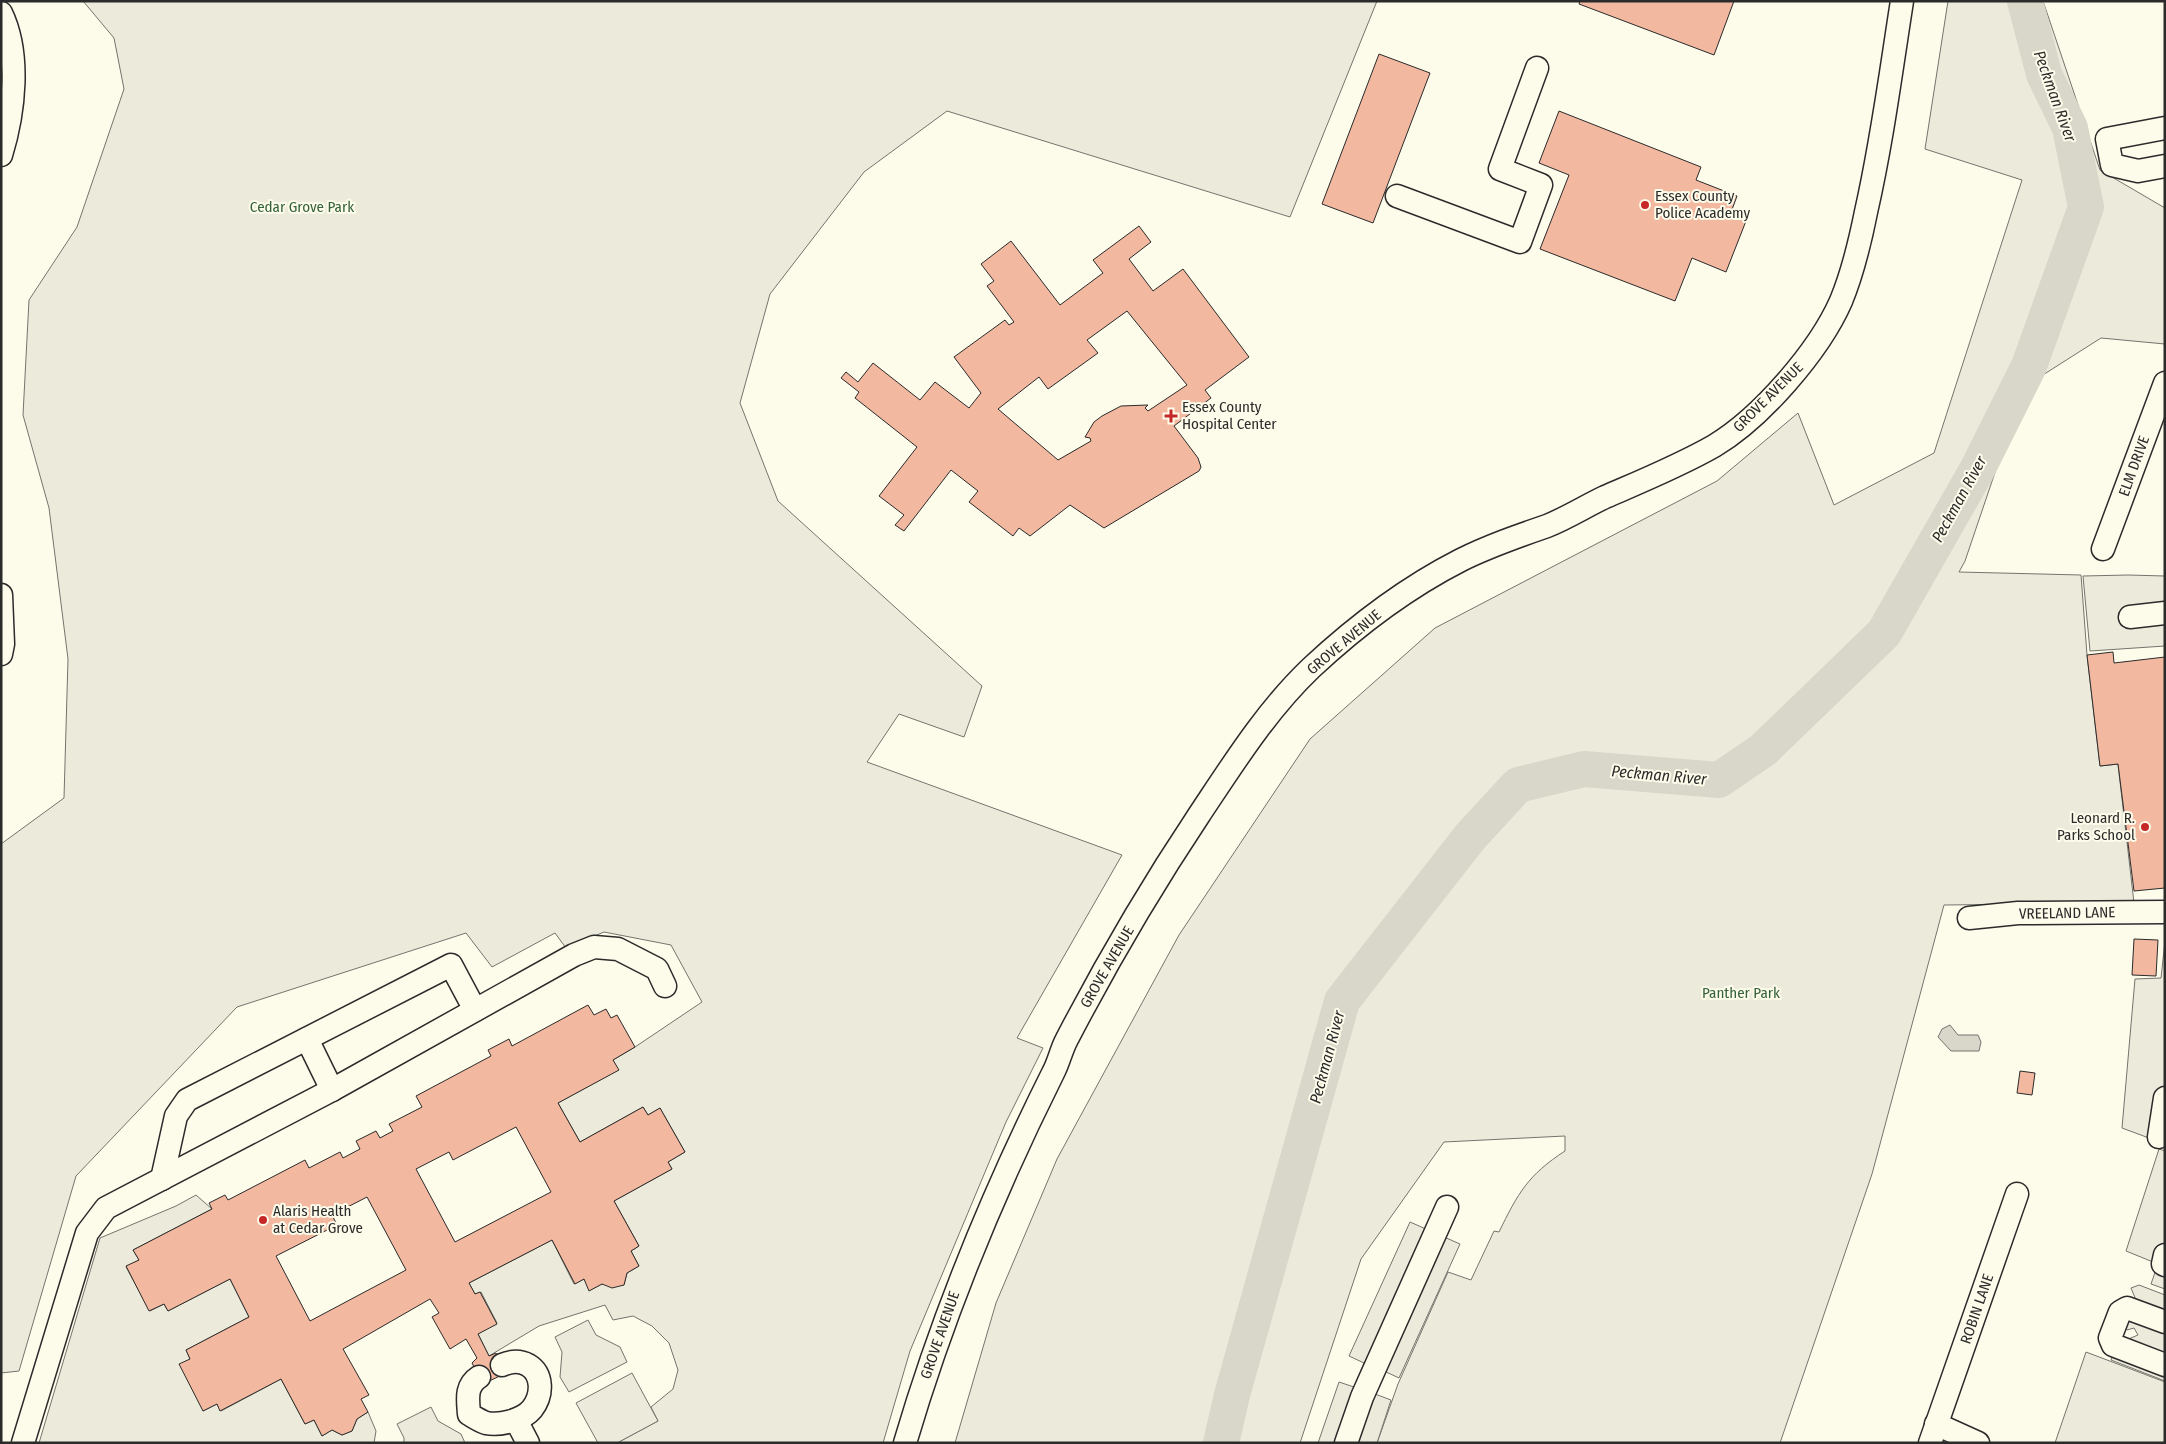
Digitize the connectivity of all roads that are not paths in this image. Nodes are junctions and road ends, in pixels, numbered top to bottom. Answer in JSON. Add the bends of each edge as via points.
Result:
{"nodes":[{"id":1,"x":1902,"y":1,"type":"edge"},
{"id":2,"x":1,"y":13,"type":"edge"},
{"id":3,"x":1537,"y":68,"type":"dead end"},
{"id":4,"x":2165,"y":128,"type":"edge"},
{"id":5,"x":1,"y":155,"type":"edge"},
{"id":6,"x":2165,"y":166,"type":"edge"},
{"id":7,"x":1397,"y":196,"type":"dead end"},
{"id":8,"x":2165,"y":383,"type":"edge"},
{"id":9,"x":2103,"y":549,"type":"dead end"},
{"id":10,"x":1,"y":595,"type":"edge"},
{"id":11,"x":2165,"y":613,"type":"edge"},
{"id":12,"x":2130,"y":617,"type":"dead end"},
{"id":13,"x":1,"y":654,"type":"edge"},
{"id":14,"x":2165,"y":912,"type":"edge"},
{"id":15,"x":1969,"y":918,"type":"dead end"},
{"id":16,"x":665,"y":986,"type":"dead end"},
{"id":17,"x":475,"y":1010,"type":"junction"},
{"id":18,"x":307,"y":1039,"type":"junction"},
{"id":19,"x":332,"y":1090,"type":"junction"},
{"id":20,"x":2165,"y":1098,"type":"edge"},
{"id":21,"x":2159,"y":1137,"type":"dead end"},
{"id":22,"x":162,"y":1179,"type":"junction"},
{"id":23,"x":2017,"y":1194,"type":"dead end"},
{"id":24,"x":1448,"y":1207,"type":"dead end"},
{"id":25,"x":2165,"y":1255,"type":"edge"},
{"id":26,"x":2165,"y":1265,"type":"edge"},
{"id":27,"x":2165,"y":1322,"type":"edge"},
{"id":28,"x":502,"y":1365,"type":"dead end"},
{"id":29,"x":2165,"y":1365,"type":"edge"},
{"id":30,"x":479,"y":1377,"type":"dead end"},
{"id":31,"x":516,"y":1420,"type":"junction"},
{"id":32,"x":1933,"y":1434,"type":"edge"},
{"id":33,"x":23,"y":1443,"type":"edge"},
{"id":34,"x":528,"y":1443,"type":"edge"},
{"id":35,"x":905,"y":1443,"type":"edge"},
{"id":36,"x":1346,"y":1443,"type":"edge"},
{"id":37,"x":1978,"y":1443,"type":"edge"}],
"edges":[{"from":1,"to":35,"type":"street","name":"GROVE AVENUE","via":[[1875,171],[1857,254],[1839,306],[1807,356],[1749,420],[1719,443],[1550,525],[1481,550],[1423,580],[1365,621],[1310,669],[1284,698],[1243,748],[1171,857],[1063,1046],[1057,1066],[981,1227],[936,1345]]},
{"from":2,"to":5,"type":"street","via":[[13,48],[10,128]]},
{"from":3,"to":7,"type":"street","via":[[1500,170],[1541,185],[1520,242]]},
{"from":4,"to":6,"type":"street","via":[[2108,139],[2112,165],[2138,171]]},
{"from":8,"to":9,"type":"street","name":"ELM DRIVE"},
{"from":10,"to":13,"type":"street"},
{"from":11,"to":12,"type":"street"},
{"from":14,"to":15,"type":"street","name":"VREELAND LANE","via":[[2018,913]]},
{"from":16,"to":17,"type":"street","via":[[657,969],[618,949],[594,947]]},
{"from":17,"to":18,"type":"street","via":[[451,965]]},
{"from":17,"to":19,"type":"street"},
{"from":18,"to":19,"type":"street"},
{"from":18,"to":22,"type":"street","via":[[187,1100],[176,1116]]},
{"from":19,"to":22,"type":"street"},
{"from":20,"to":21,"type":"street"},
{"from":22,"to":33,"type":"street","via":[[106,1208],[87,1232]]},
{"from":23,"to":32,"type":"street","name":"ROBIN LANE"},
{"from":24,"to":36,"type":"street","via":[[1362,1397]]},
{"from":25,"to":26,"type":"street"},
{"from":27,"to":29,"type":"street","via":[[2127,1308],[2120,1312],[2110,1338],[2113,1345]]},
{"from":28,"to":31,"type":"street","via":[[512,1361],[523,1363],[533,1368],[540,1379],[539,1394],[532,1409]]},
{"from":30,"to":31,"type":"street","via":[[473,1381],[467,1394],[469,1414],[484,1422],[498,1424]]},
{"from":31,"to":34,"type":"street"},
{"from":32,"to":37,"type":"street","name":"ROBIN LANE"}]}
